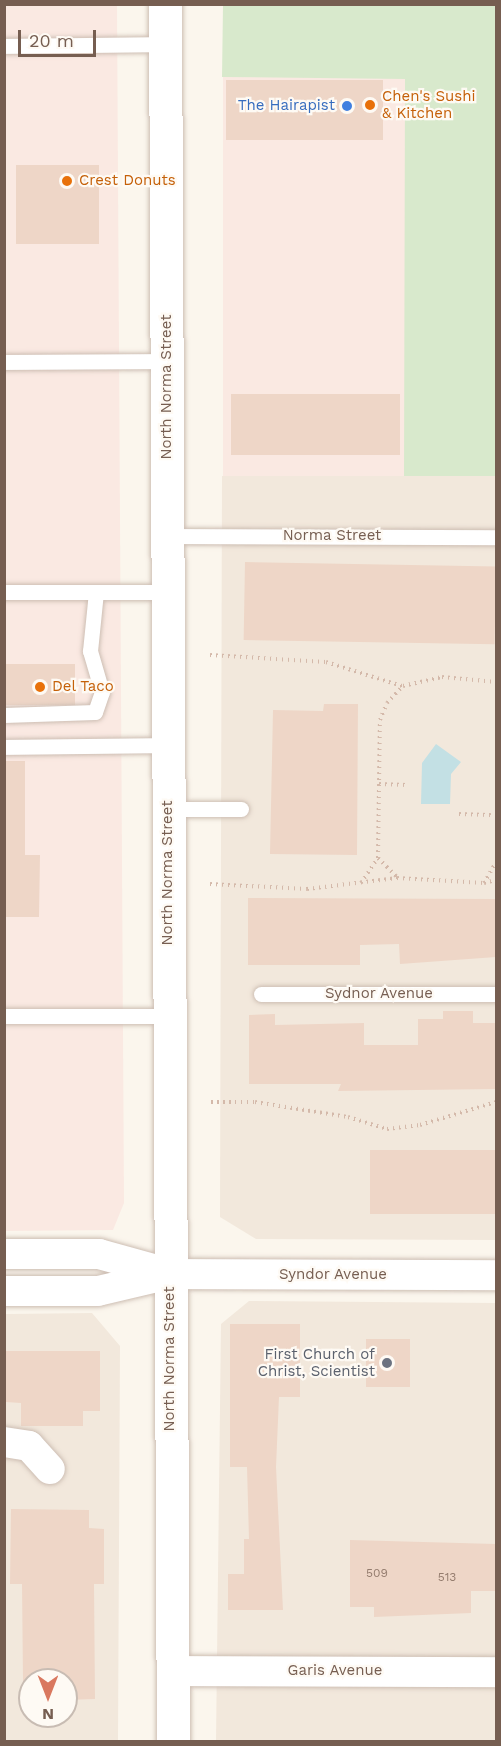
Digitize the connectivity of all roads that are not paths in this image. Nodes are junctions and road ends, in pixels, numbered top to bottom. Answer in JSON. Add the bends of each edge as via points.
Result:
{"nodes":[{"id":1,"x":165,"y":4,"type":"edge"},
{"id":2,"x":166,"y":44,"type":"junction"},
{"id":3,"x":4,"y":46,"type":"edge"},
{"id":4,"x":168,"y":361,"type":"junction"},
{"id":5,"x":4,"y":362,"type":"edge"},
{"id":6,"x":168,"y":536,"type":"junction"},
{"id":7,"x":496,"y":537,"type":"edge"},
{"id":8,"x":4,"y":592,"type":"edge"},
{"id":9,"x":96,"y":592,"type":"junction"},
{"id":10,"x":170,"y":592,"type":"junction"},
{"id":11,"x":4,"y":715,"type":"edge"},
{"id":12,"x":167,"y":745,"type":"junction"},
{"id":13,"x":4,"y":747,"type":"edge"},
{"id":14,"x":168,"y":809,"type":"junction"},
{"id":15,"x":241,"y":809,"type":"dead end"},
{"id":16,"x":261,"y":994,"type":"dead end"},
{"id":17,"x":496,"y":994,"type":"edge"},
{"id":18,"x":4,"y":1016,"type":"edge"},
{"id":19,"x":169,"y":1016,"type":"junction"},
{"id":20,"x":4,"y":1254,"type":"edge"},
{"id":21,"x":170,"y":1274,"type":"junction"},
{"id":22,"x":496,"y":1275,"type":"edge"},
{"id":23,"x":4,"y":1291,"type":"edge"},
{"id":24,"x":4,"y":1442,"type":"edge"},
{"id":25,"x":50,"y":1469,"type":"dead end"},
{"id":26,"x":173,"y":1671,"type":"junction"},
{"id":27,"x":496,"y":1672,"type":"edge"},
{"id":28,"x":173,"y":1742,"type":"edge"}],
"edges":[{"from":1,"to":2,"type":"street","name":"North Norma Street"},
{"from":2,"to":3,"type":"lane"},
{"from":2,"to":4,"type":"street","name":"North Norma Street"},
{"from":4,"to":5,"type":"lane"},
{"from":4,"to":6,"type":"street","name":"North Norma Street"},
{"from":6,"to":7,"type":"lane","name":"Norma Street"},
{"from":6,"to":10,"type":"street","name":"North Norma Street"},
{"from":8,"to":9,"type":"lane"},
{"from":9,"to":10,"type":"lane"},
{"from":9,"to":11,"type":"lane","via":[[90,651],[102,692],[95,712]]},
{"from":10,"to":12,"type":"street","name":"North Norma Street"},
{"from":12,"to":13,"type":"lane"},
{"from":12,"to":14,"type":"street","name":"North Norma Street"},
{"from":14,"to":15,"type":"lane"},
{"from":14,"to":19,"type":"street","name":"North Norma Street"},
{"from":16,"to":17,"type":"lane","name":"Sydnor Avenue"},
{"from":18,"to":19,"type":"lane"},
{"from":19,"to":21,"type":"street","name":"North Norma Street"},
{"from":20,"to":21,"type":"street","via":[[99,1254]]},
{"from":21,"to":22,"type":"street","name":"Syndor Avenue"},
{"from":21,"to":23,"type":"street","via":[[98,1291]]},
{"from":21,"to":26,"type":"street","name":"North Norma Street"},
{"from":24,"to":25,"type":"street","via":[[29,1446]]},
{"from":26,"to":27,"type":"street","name":"Garis Avenue"},
{"from":26,"to":28,"type":"street","name":"North Norma Street"}]}
